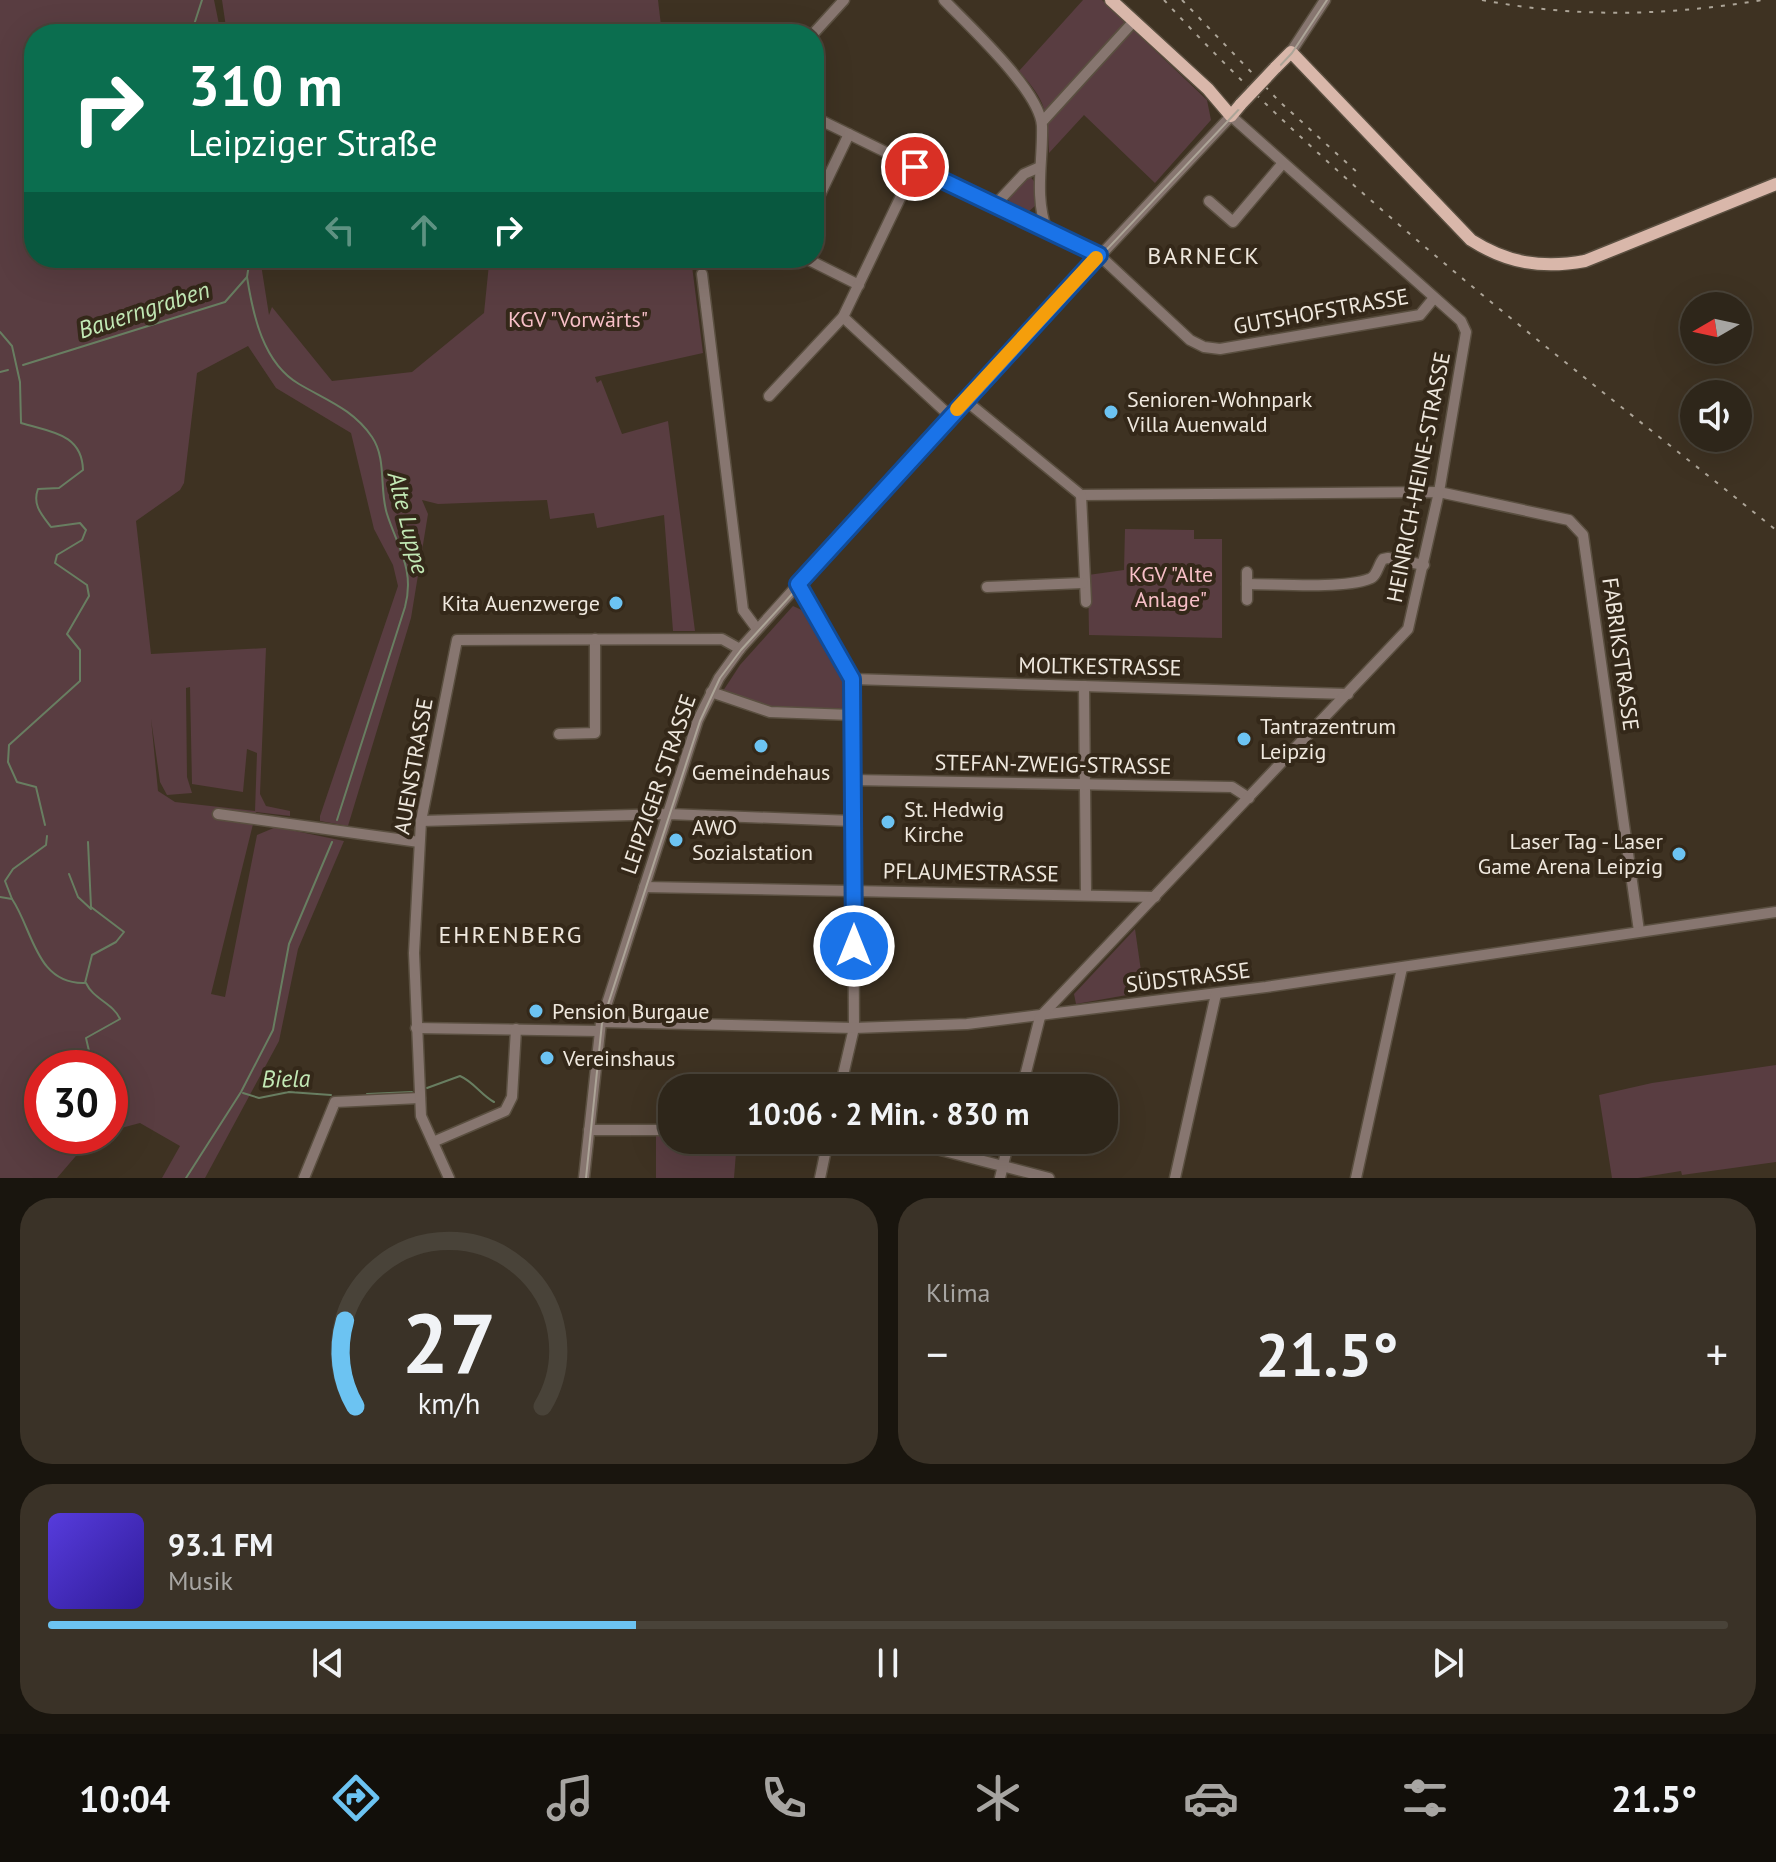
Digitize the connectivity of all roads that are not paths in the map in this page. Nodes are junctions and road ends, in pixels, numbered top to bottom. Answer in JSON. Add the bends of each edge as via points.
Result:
{"nodes":[{"id":1,"x":844,"y":0,"type":"edge"},
{"id":2,"x":944,"y":0,"type":"edge"},
{"id":3,"x":1111,"y":0,"type":"edge"},
{"id":4,"x":1325,"y":0,"type":"edge"},
{"id":5,"x":1134,"y":21,"type":"junction"},
{"id":6,"x":822,"y":24,"type":"edge"},
{"id":7,"x":1291,"y":52,"type":"junction"},
{"id":8,"x":1231,"y":116,"type":"junction"},
{"id":9,"x":824,"y":122,"type":"edge"},
{"id":10,"x":1042,"y":122,"type":"junction"},
{"id":11,"x":849,"y":134,"type":"junction"},
{"id":12,"x":1283,"y":163,"type":"junction"},
{"id":13,"x":915,"y":167,"type":"junction"},
{"id":14,"x":1040,"y":167,"type":"junction"},
{"id":15,"x":1776,"y":184,"type":"edge"},
{"id":16,"x":824,"y":186,"type":"edge"},
{"id":17,"x":1209,"y":201,"type":"dead end"},
{"id":18,"x":995,"y":205,"type":"junction"},
{"id":19,"x":1047,"y":231,"type":"junction"},
{"id":20,"x":1099,"y":255,"type":"junction"},
{"id":21,"x":824,"y":268,"type":"edge"},
{"id":22,"x":702,"y":274,"type":"dead end"},
{"id":23,"x":859,"y":285,"type":"junction"},
{"id":24,"x":1434,"y":298,"type":"junction"},
{"id":25,"x":843,"y":317,"type":"junction"},
{"id":26,"x":769,"y":396,"type":"dead end"},
{"id":27,"x":965,"y":400,"type":"junction"},
{"id":28,"x":950,"y":416,"type":"junction"},
{"id":29,"x":1439,"y":492,"type":"junction"},
{"id":30,"x":1081,"y":495,"type":"junction"},
{"id":31,"x":1424,"y":565,"type":"junction"},
{"id":32,"x":1083,"y":583,"type":"junction"},
{"id":33,"x":798,"y":584,"type":"junction"},
{"id":34,"x":987,"y":587,"type":"dead end"},
{"id":35,"x":1247,"y":600,"type":"dead end"},
{"id":36,"x":1086,"y":602,"type":"dead end"},
{"id":37,"x":757,"y":629,"type":"junction"},
{"id":38,"x":595,"y":639,"type":"junction"},
{"id":39,"x":740,"y":649,"type":"junction"},
{"id":40,"x":852,"y":679,"type":"junction"},
{"id":41,"x":1084,"y":686,"type":"junction"},
{"id":42,"x":711,"y":692,"type":"junction"},
{"id":43,"x":1348,"y":694,"type":"junction"},
{"id":44,"x":852,"y":715,"type":"junction"},
{"id":45,"x":559,"y":734,"type":"dead end"},
{"id":46,"x":853,"y":780,"type":"junction"},
{"id":47,"x":1084,"y":785,"type":"junction"},
{"id":48,"x":1249,"y":798,"type":"junction"},
{"id":49,"x":218,"y":814,"type":"dead end"},
{"id":50,"x":668,"y":814,"type":"junction"},
{"id":51,"x":421,"y":821,"type":"junction"},
{"id":52,"x":853,"y":821,"type":"junction"},
{"id":53,"x":419,"y":842,"type":"junction"},
{"id":54,"x":644,"y":887,"type":"junction"},
{"id":55,"x":854,"y":891,"type":"junction"},
{"id":56,"x":1086,"y":894,"type":"junction"},
{"id":57,"x":1155,"y":897,"type":"junction"},
{"id":58,"x":1776,"y":912,"type":"edge"},
{"id":59,"x":1639,"y":931,"type":"junction"},
{"id":60,"x":1402,"y":968,"type":"junction"},
{"id":61,"x":1216,"y":994,"type":"junction"},
{"id":62,"x":1040,"y":1017,"type":"junction"},
{"id":63,"x":600,"y":1027,"type":"junction"},
{"id":64,"x":416,"y":1028,"type":"junction"},
{"id":65,"x":854,"y":1028,"type":"junction"},
{"id":66,"x":516,"y":1029,"type":"junction"},
{"id":67,"x":843,"y":1074,"type":"edge"},
{"id":68,"x":1026,"y":1074,"type":"edge"},
{"id":69,"x":420,"y":1098,"type":"junction"},
{"id":70,"x":589,"y":1130,"type":"junction"},
{"id":71,"x":658,"y":1130,"type":"edge"},
{"id":72,"x":433,"y":1142,"type":"junction"},
{"id":73,"x":825,"y":1154,"type":"edge"},
{"id":74,"x":956,"y":1154,"type":"edge"},
{"id":75,"x":1006,"y":1154,"type":"edge"},
{"id":76,"x":1003,"y":1166,"type":"junction"},
{"id":77,"x":304,"y":1178,"type":"edge"},
{"id":78,"x":449,"y":1178,"type":"edge"},
{"id":79,"x":584,"y":1178,"type":"edge"},
{"id":80,"x":820,"y":1178,"type":"edge"},
{"id":81,"x":1000,"y":1178,"type":"edge"},
{"id":82,"x":1049,"y":1178,"type":"edge"},
{"id":83,"x":1175,"y":1178,"type":"edge"},
{"id":84,"x":1356,"y":1178,"type":"edge"}],
"edges":[{"from":1,"to":6,"type":"street"},
{"from":2,"to":10,"type":"street","via":[[1032,97]]},
{"from":3,"to":5,"type":"main road"},
{"from":4,"to":7,"type":"street"},
{"from":5,"to":8,"type":"main road"},
{"from":5,"to":10,"type":"street"},
{"from":7,"to":8,"type":"main road","bridge":true},
{"from":7,"to":15,"type":"main road","via":[[1455,225],[1505,258],[1538,265],[1585,261]]},
{"from":8,"to":12,"type":"street","name":"HEINRICH-HEINE-STRASSE"},
{"from":8,"to":20,"type":"street","name":"LEIPZIGER STRASSE"},
{"from":9,"to":11,"type":"street","name":"GUTSHOFSTRASSE"},
{"from":10,"to":14,"type":"street"},
{"from":11,"to":13,"type":"street","name":"GUTSHOFSTRASSE"},
{"from":11,"to":16,"type":"street"},
{"from":12,"to":17,"type":"street","via":[[1233,222]]},
{"from":12,"to":24,"type":"street","name":"HEINRICH-HEINE-STRASSE"},
{"from":13,"to":18,"type":"street","name":"GUTSHOFSTRASSE"},
{"from":13,"to":23,"type":"street"},
{"from":14,"to":18,"type":"street","via":[[1024,174]]},
{"from":14,"to":19,"type":"street","via":[[1040,211]]},
{"from":18,"to":19,"type":"street","name":"GUTSHOFSTRASSE"},
{"from":19,"to":20,"type":"street","name":"GUTSHOFSTRASSE"},
{"from":20,"to":24,"type":"street","name":"GUTSHOFSTRASSE","via":[[1204,347],[1220,349],[1420,315]]},
{"from":20,"to":27,"type":"street","name":"LEIPZIGER STRASSE"},
{"from":21,"to":23,"type":"street"},
{"from":22,"to":37,"type":"street","via":[[743,610]]},
{"from":23,"to":25,"type":"street"},
{"from":24,"to":29,"type":"street","name":"HEINRICH-HEINE-STRASSE","via":[[1466,332]]},
{"from":25,"to":26,"type":"street"},
{"from":25,"to":28,"type":"street"},
{"from":27,"to":28,"type":"street","name":"LEIPZIGER STRASSE"},
{"from":27,"to":30,"type":"street"},
{"from":28,"to":33,"type":"street","name":"LEIPZIGER STRASSE"},
{"from":29,"to":30,"type":"street","name":"FABRIKSTRASSE"},
{"from":29,"to":31,"type":"street","name":"HEINRICH-HEINE-STRASSE"},
{"from":29,"to":59,"type":"street","name":"FABRIKSTRASSE","via":[[1569,520],[1583,535]]},
{"from":30,"to":32,"type":"street"},
{"from":31,"to":35,"type":"street","via":[[1388,558],[1367,580],[1321,585],[1247,578]]},
{"from":31,"to":43,"type":"street","name":"HEINRICH-HEINE-STRASSE","via":[[1408,629]]},
{"from":32,"to":34,"type":"street"},
{"from":32,"to":36,"type":"street"},
{"from":33,"to":37,"type":"street","name":"LEIPZIGER STRASSE"},
{"from":33,"to":40,"type":"street"},
{"from":37,"to":39,"type":"street","name":"LEIPZIGER STRASSE"},
{"from":38,"to":39,"type":"street","name":"AUENSTRASSE","via":[[722,639]]},
{"from":38,"to":45,"type":"street","via":[[595,733]]},
{"from":38,"to":51,"type":"street","name":"AUENSTRASSE","via":[[457,640]]},
{"from":39,"to":42,"type":"street","name":"LEIPZIGER STRASSE"},
{"from":40,"to":41,"type":"street","name":"MOLTKESTRASSE"},
{"from":40,"to":44,"type":"street"},
{"from":41,"to":43,"type":"street","name":"MOLTKESTRASSE"},
{"from":41,"to":47,"type":"street"},
{"from":42,"to":44,"type":"street","via":[[770,712]]},
{"from":42,"to":50,"type":"street","name":"LEIPZIGER STRASSE"},
{"from":43,"to":48,"type":"street","name":"HEINRICH-HEINE-STRASSE"},
{"from":44,"to":46,"type":"street"},
{"from":46,"to":47,"type":"street","name":"STEFAN-ZWEIG-STRASSE"},
{"from":46,"to":52,"type":"street"},
{"from":47,"to":48,"type":"street","name":"STEFAN-ZWEIG-STRASSE","via":[[1232,787]]},
{"from":47,"to":56,"type":"street"},
{"from":48,"to":57,"type":"street","name":"HEINRICH-HEINE-STRASSE"},
{"from":49,"to":53,"type":"street"},
{"from":50,"to":51,"type":"street"},
{"from":50,"to":52,"type":"street"},
{"from":50,"to":54,"type":"street","name":"LEIPZIGER STRASSE"},
{"from":51,"to":53,"type":"street","name":"AUENSTRASSE"},
{"from":52,"to":55,"type":"street"},
{"from":53,"to":64,"type":"street","name":"AUENSTRASSE"},
{"from":54,"to":55,"type":"street","name":"PFLAUMESTRASSE"},
{"from":54,"to":63,"type":"street","name":"LEIPZIGER STRASSE"},
{"from":55,"to":56,"type":"street","name":"PFLAUMESTRASSE"},
{"from":55,"to":65,"type":"street"},
{"from":56,"to":57,"type":"street","name":"PFLAUMESTRASSE"},
{"from":57,"to":62,"type":"street","name":"HEINRICH-HEINE-STRASSE"},
{"from":58,"to":59,"type":"street","name":"SÜDSTRASSE"},
{"from":59,"to":60,"type":"street","name":"SÜDSTRASSE"},
{"from":60,"to":61,"type":"street","name":"SÜDSTRASSE"},
{"from":60,"to":84,"type":"street"},
{"from":61,"to":62,"type":"street","name":"SÜDSTRASSE"},
{"from":61,"to":83,"type":"street"},
{"from":62,"to":65,"type":"street","name":"SÜDSTRASSE"},
{"from":62,"to":68,"type":"street","name":"HEINRICH-HEINE-STRASSE"},
{"from":63,"to":65,"type":"street","name":"SÜDSTRASSE"},
{"from":63,"to":66,"type":"street","name":"SÜDSTRASSE"},
{"from":63,"to":70,"type":"street","name":"LEIPZIGER STRASSE"},
{"from":64,"to":66,"type":"street","name":"SÜDSTRASSE"},
{"from":64,"to":69,"type":"street","name":"AUENSTRASSE"},
{"from":65,"to":67,"type":"street"},
{"from":66,"to":72,"type":"street","via":[[512,1097],[505,1111]]},
{"from":69,"to":72,"type":"street","name":"AUENSTRASSE","via":[[421,1116]]},
{"from":69,"to":77,"type":"street","via":[[335,1102]]},
{"from":70,"to":71,"type":"street"},
{"from":70,"to":79,"type":"street","name":"LEIPZIGER STRASSE"},
{"from":72,"to":78,"type":"street","name":"AUENSTRASSE"},
{"from":73,"to":80,"type":"street"},
{"from":74,"to":76,"type":"street"},
{"from":75,"to":76,"type":"street"},
{"from":76,"to":81,"type":"street"},
{"from":76,"to":82,"type":"street"}]}
